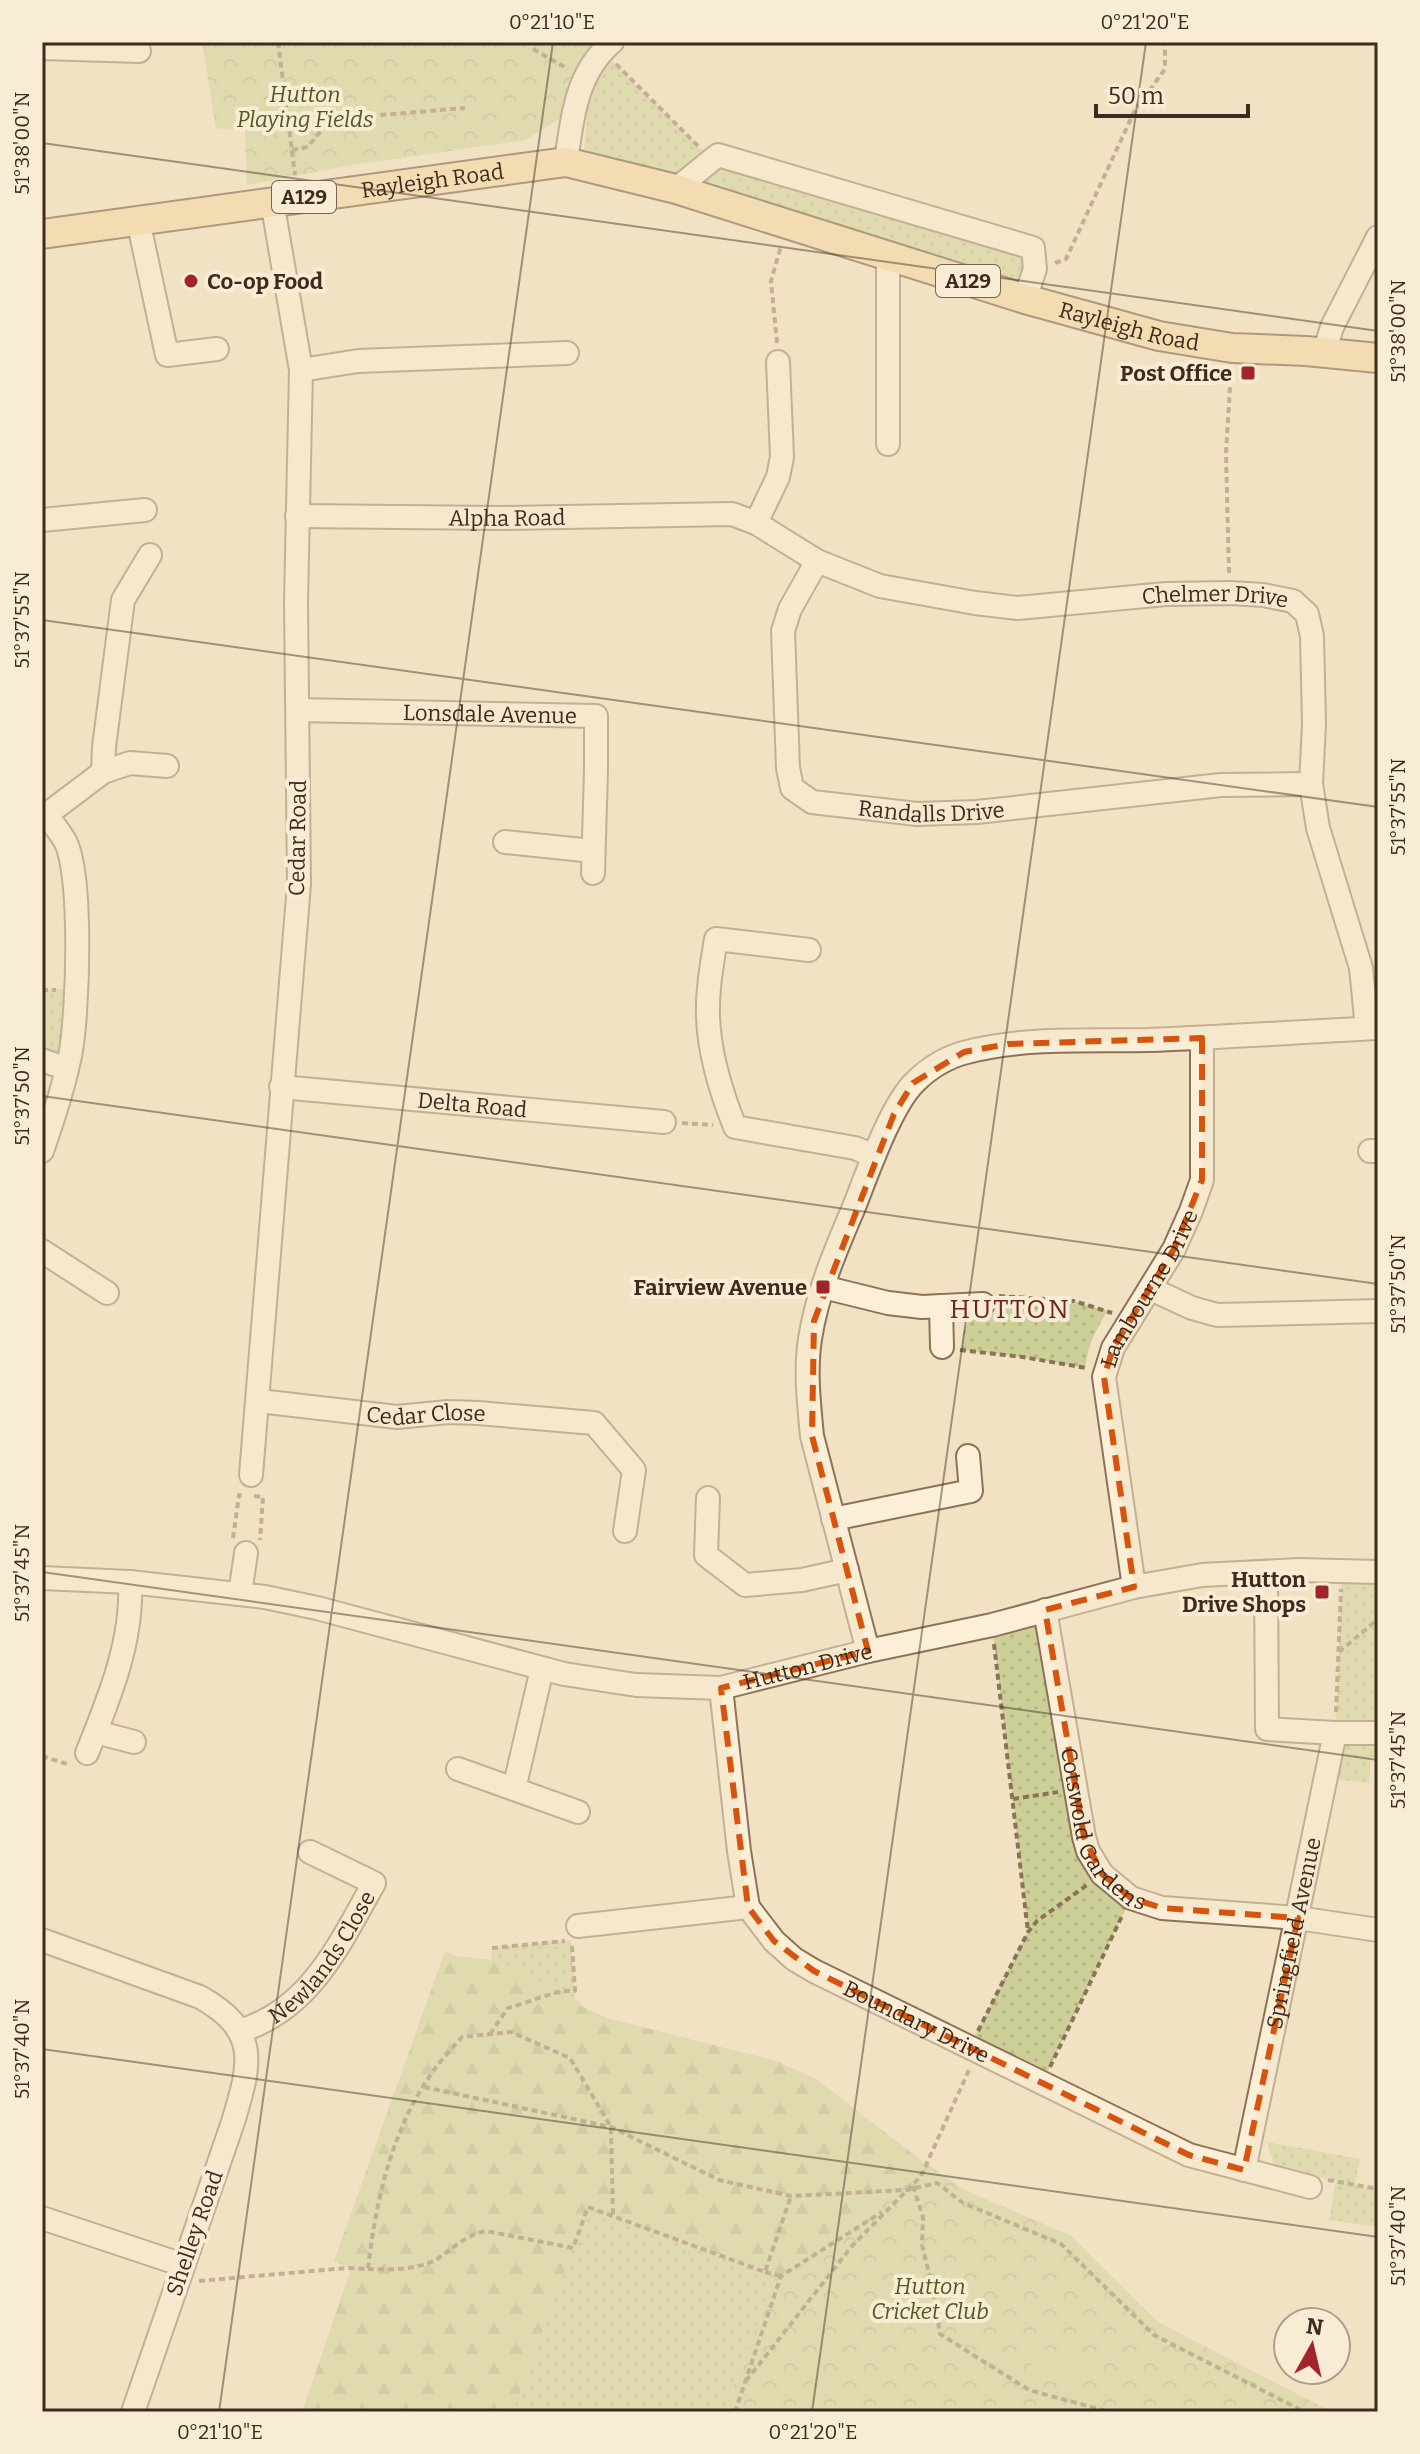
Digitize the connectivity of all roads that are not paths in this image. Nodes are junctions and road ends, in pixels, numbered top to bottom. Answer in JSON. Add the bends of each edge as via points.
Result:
{"nodes":[{"id":1,"x":607,"y":46,"type":"edge"},
{"id":2,"x":42,"y":48,"type":"edge"},
{"id":3,"x":139,"y":51,"type":"dead end"},
{"id":4,"x":566,"y":162,"type":"junction"},
{"id":5,"x":676,"y":189,"type":"junction"},
{"id":6,"x":285,"y":199,"type":"junction"},
{"id":7,"x":138,"y":220,"type":"junction"},
{"id":8,"x":42,"y":234,"type":"edge"},
{"id":9,"x":1378,"y":237,"type":"edge"},
{"id":10,"x":888,"y":256,"type":"junction"},
{"id":11,"x":1025,"y":299,"type":"junction"},
{"id":12,"x":217,"y":349,"type":"dead end"},
{"id":13,"x":567,"y":353,"type":"dead end"},
{"id":14,"x":1324,"y":353,"type":"junction"},
{"id":15,"x":1378,"y":358,"type":"edge"},
{"id":16,"x":778,"y":362,"type":"road end"},
{"id":17,"x":301,"y":370,"type":"junction"},
{"id":18,"x":888,"y":444,"type":"dead end"},
{"id":19,"x":145,"y":510,"type":"dead end"},
{"id":20,"x":715,"y":514,"type":"joint"},
{"id":21,"x":297,"y":516,"type":"junction"},
{"id":22,"x":42,"y":520,"type":"edge"},
{"id":23,"x":756,"y":523,"type":"junction"},
{"id":24,"x":150,"y":555,"type":"dead end"},
{"id":25,"x":817,"y":561,"type":"junction"},
{"id":26,"x":298,"y":710,"type":"junction"},
{"id":27,"x":167,"y":766,"type":"dead end"},
{"id":28,"x":103,"y":772,"type":"junction"},
{"id":29,"x":1311,"y":784,"type":"junction"},
{"id":30,"x":44,"y":814,"type":"edge"},
{"id":31,"x":505,"y":842,"type":"dead end"},
{"id":32,"x":593,"y":851,"type":"junction"},
{"id":33,"x":593,"y":873,"type":"dead end"},
{"id":34,"x":809,"y":950,"type":"dead end"},
{"id":35,"x":1372,"y":1028,"type":"edge"},
{"id":36,"x":1202,"y":1038,"type":"junction"},
{"id":37,"x":42,"y":1060,"type":"edge"},
{"id":38,"x":67,"y":1069,"type":"junction"},
{"id":39,"x":281,"y":1087,"type":"junction"},
{"id":40,"x":664,"y":1122,"type":"road end"},
{"id":41,"x":42,"y":1151,"type":"edge"},
{"id":42,"x":874,"y":1156,"type":"junction"},
{"id":43,"x":42,"y":1251,"type":"edge"},
{"id":44,"x":823,"y":1287,"type":"junction"},
{"id":45,"x":1151,"y":1289,"type":"junction"},
{"id":46,"x":107,"y":1293,"type":"dead end"},
{"id":47,"x":983,"y":1304,"type":"road end"},
{"id":48,"x":941,"y":1306,"type":"junction"},
{"id":49,"x":1378,"y":1311,"type":"edge"},
{"id":50,"x":942,"y":1347,"type":"road end"},
{"id":51,"x":259,"y":1401,"type":"junction"},
{"id":52,"x":968,"y":1456,"type":"dead end"},
{"id":53,"x":251,"y":1475,"type":"dead end"},
{"id":54,"x":708,"y":1498,"type":"dead end"},
{"id":55,"x":833,"y":1519,"type":"junction"},
{"id":56,"x":625,"y":1531,"type":"dead end"},
{"id":57,"x":246,"y":1550,"type":"road end"},
{"id":58,"x":847,"y":1570,"type":"junction"},
{"id":59,"x":1266,"y":1572,"type":"junction"},
{"id":60,"x":1378,"y":1572,"type":"edge"},
{"id":61,"x":42,"y":1578,"type":"edge"},
{"id":62,"x":130,"y":1582,"type":"junction"},
{"id":63,"x":1134,"y":1587,"type":"junction"},
{"id":64,"x":240,"y":1594,"type":"junction"},
{"id":65,"x":1045,"y":1610,"type":"junction"},
{"id":66,"x":868,"y":1651,"type":"junction"},
{"id":67,"x":542,"y":1669,"type":"junction"},
{"id":68,"x":721,"y":1688,"type":"junction"},
{"id":69,"x":96,"y":1732,"type":"junction"},
{"id":70,"x":1335,"y":1733,"type":"junction"},
{"id":71,"x":1373,"y":1733,"type":"dead end"},
{"id":72,"x":134,"y":1742,"type":"dead end"},
{"id":73,"x":87,"y":1753,"type":"dead end"},
{"id":74,"x":458,"y":1769,"type":"dead end"},
{"id":75,"x":514,"y":1789,"type":"junction"},
{"id":76,"x":578,"y":1812,"type":"dead end"},
{"id":77,"x":310,"y":1852,"type":"dead end"},
{"id":78,"x":748,"y":1907,"type":"junction"},
{"id":79,"x":1298,"y":1918,"type":"junction"},
{"id":80,"x":578,"y":1926,"type":"dead end"},
{"id":81,"x":1378,"y":1930,"type":"edge"},
{"id":82,"x":42,"y":1940,"type":"edge"},
{"id":83,"x":244,"y":2042,"type":"junction"},
{"id":84,"x":1244,"y":2170,"type":"junction"},
{"id":85,"x":1310,"y":2187,"type":"road end"},
{"id":86,"x":42,"y":2218,"type":"edge"},
{"id":87,"x":180,"y":2274,"type":"junction"},
{"id":88,"x":133,"y":2412,"type":"edge"}],
"edges":[{"from":1,"to":4,"type":"street","via":[[586,73],[573,110]]},
{"from":2,"to":3,"type":"street"},
{"from":4,"to":5,"type":"main road","name":"Rayleigh Road","number":"A129"},
{"from":4,"to":6,"type":"main road","name":"Rayleigh Road","number":"A129"},
{"from":5,"to":10,"type":"main road","name":"Rayleigh Road","number":"A129"},
{"from":5,"to":11,"type":"street","via":[[718,155],[1033,248],[1035,269]]},
{"from":6,"to":7,"type":"main road","name":"Rayleigh Road","number":"A129"},
{"from":6,"to":17,"type":"street","name":"Cedar Road"},
{"from":7,"to":8,"type":"main road","name":"Rayleigh Road","number":"A129"},
{"from":7,"to":12,"type":"street","via":[[167,355]]},
{"from":9,"to":14,"type":"street"},
{"from":10,"to":11,"type":"main road","name":"Rayleigh Road","number":"A129"},
{"from":10,"to":18,"type":"street"},
{"from":11,"to":14,"type":"main road","name":"Rayleigh Road","number":"A129","via":[[1159,336],[1232,348]]},
{"from":13,"to":17,"type":"street","via":[[358,361]]},
{"from":14,"to":15,"type":"main road","name":"Rayleigh Road","number":"A129"},
{"from":16,"to":23,"type":"street","via":[[782,457]]},
{"from":17,"to":21,"type":"street","name":"Cedar Road"},
{"from":19,"to":22,"type":"street"},
{"from":20,"to":21,"type":"street","name":"Alpha Road"},
{"from":20,"to":23,"type":"street","name":"Chelmer Drive"},
{"from":21,"to":26,"type":"street","name":"Cedar Road"},
{"from":23,"to":25,"type":"street","name":"Chelmer Drive"},
{"from":24,"to":28,"type":"street","via":[[123,600]]},
{"from":25,"to":29,"type":"street","name":"Chelmer Drive","via":[[880,586],[1018,608],[1166,594],[1230,593],[1293,601],[1307,614],[1312,636]]},
{"from":25,"to":29,"type":"street","name":"Randalls Drive","via":[[783,631],[788,768],[792,788],[812,802],[917,814],[977,812],[1221,785]]},
{"from":26,"to":32,"type":"street","name":"Lonsdale Avenue","via":[[596,716]]},
{"from":26,"to":39,"type":"street","name":"Cedar Road","via":[[299,884]]},
{"from":27,"to":28,"type":"street","via":[[130,763]]},
{"from":28,"to":30,"type":"street"},
{"from":29,"to":35,"type":"street","name":"Chelmer Drive"},
{"from":30,"to":38,"type":"street","via":[[65,842],[75,883],[76,988]]},
{"from":31,"to":32,"type":"street"},
{"from":32,"to":33,"type":"street","name":"Lonsdale Avenue"},
{"from":34,"to":42,"type":"street","via":[[716,939],[708,1015],[713,1060],[735,1127]]},
{"from":35,"to":36,"type":"street"},
{"from":36,"to":42,"type":"street","via":[[1008,1044],[964,1052],[940,1061],[913,1083]]},
{"from":36,"to":45,"type":"street","name":"Lambourne Drive","via":[[1202,1180]]},
{"from":37,"to":38,"type":"street"},
{"from":38,"to":41,"type":"street"},
{"from":39,"to":40,"type":"street","name":"Delta Road"},
{"from":39,"to":51,"type":"street","name":"Cedar Road"},
{"from":42,"to":44,"type":"street"},
{"from":43,"to":46,"type":"street"},
{"from":44,"to":48,"type":"street","via":[[888,1303]]},
{"from":44,"to":55,"type":"street","via":[[810,1341],[808,1400]]},
{"from":45,"to":49,"type":"street","via":[[1217,1315]]},
{"from":45,"to":63,"type":"street","name":"Lambourne Drive","via":[[1105,1370]]},
{"from":47,"to":48,"type":"street"},
{"from":48,"to":50,"type":"street"},
{"from":51,"to":53,"type":"street","name":"Cedar Road"},
{"from":51,"to":56,"type":"street","name":"Cedar Close","via":[[397,1417],[448,1412],[594,1423],[634,1470]]},
{"from":52,"to":55,"type":"street","via":[[971,1491]]},
{"from":54,"to":58,"type":"street","via":[[706,1555],[745,1585]]},
{"from":55,"to":58,"type":"street"},
{"from":57,"to":64,"type":"street"},
{"from":58,"to":66,"type":"street"},
{"from":59,"to":60,"type":"street","name":"Hutton Drive"},
{"from":59,"to":63,"type":"street","name":"Hutton Drive","via":[[1202,1575]]},
{"from":59,"to":70,"type":"street","via":[[1267,1729]]},
{"from":61,"to":62,"type":"street","name":"Hutton Drive"},
{"from":62,"to":64,"type":"street","name":"Hutton Drive"},
{"from":62,"to":69,"type":"street","via":[[125,1645]]},
{"from":63,"to":65,"type":"street","name":"Hutton Drive"},
{"from":64,"to":67,"type":"street","name":"Hutton Drive","via":[[317,1608]]},
{"from":65,"to":66,"type":"street","name":"Hutton Drive"},
{"from":65,"to":79,"type":"street","name":"Cotswold Gardens","via":[[1084,1837],[1102,1874],[1131,1898],[1162,1908]]},
{"from":66,"to":68,"type":"street","name":"Hutton Drive"},
{"from":67,"to":68,"type":"street","name":"Hutton Drive","via":[[636,1685]]},
{"from":67,"to":75,"type":"street"},
{"from":68,"to":78,"type":"street","name":"Boundary Drive"},
{"from":69,"to":72,"type":"street"},
{"from":69,"to":73,"type":"street"},
{"from":70,"to":71,"type":"street"},
{"from":70,"to":79,"type":"street","name":"Springfield Avenue"},
{"from":74,"to":75,"type":"street"},
{"from":75,"to":76,"type":"street"},
{"from":77,"to":83,"type":"street","name":"Newlands Close","via":[[374,1883],[310,1987]]},
{"from":78,"to":80,"type":"street"},
{"from":78,"to":84,"type":"street","name":"Boundary Drive","via":[[774,1941],[814,1971],[1189,2155]]},
{"from":79,"to":81,"type":"street","name":"Cotswold Gardens"},
{"from":79,"to":84,"type":"street","name":"Springfield Avenue"},
{"from":82,"to":83,"type":"street","via":[[200,1997],[222,2011]]},
{"from":83,"to":87,"type":"street","name":"Shelley Road","via":[[247,2077]]},
{"from":84,"to":85,"type":"street","name":"Boundary Drive"},
{"from":86,"to":87,"type":"street"},
{"from":87,"to":88,"type":"street","name":"Shelley Road"}]}
